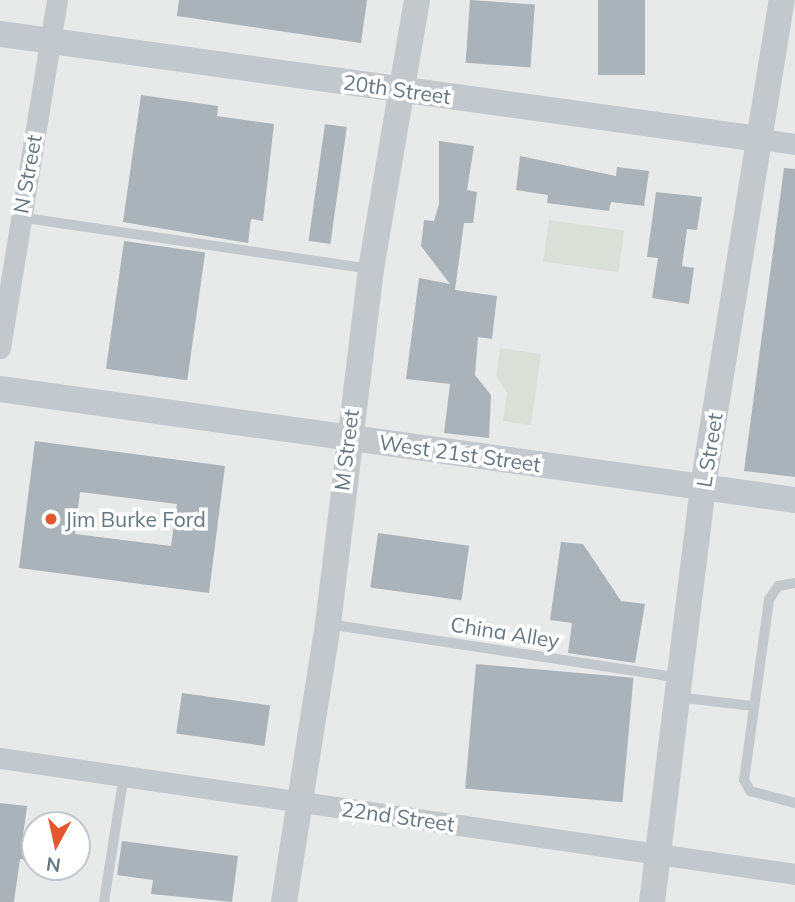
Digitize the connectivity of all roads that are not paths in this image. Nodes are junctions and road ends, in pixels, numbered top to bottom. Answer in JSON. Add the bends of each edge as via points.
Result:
{"nodes":[{"id":1,"x":57,"y":0,"type":"edge"},
{"id":2,"x":417,"y":0,"type":"edge"},
{"id":3,"x":782,"y":0,"type":"edge"},
{"id":4,"x":0,"y":34,"type":"edge"},
{"id":5,"x":50,"y":42,"type":"junction"},
{"id":6,"x":402,"y":89,"type":"junction"},
{"id":7,"x":760,"y":139,"type":"junction"},
{"id":8,"x":795,"y":144,"type":"edge"},
{"id":9,"x":19,"y":218,"type":"junction"},
{"id":10,"x":371,"y":269,"type":"junction"},
{"id":11,"x":0,"y":348,"type":"edge"},
{"id":12,"x":0,"y":389,"type":"edge"},
{"id":13,"x":347,"y":437,"type":"junction"},
{"id":14,"x":703,"y":486,"type":"junction"},
{"id":15,"x":795,"y":500,"type":"edge"},
{"id":16,"x":795,"y":583,"type":"edge"},
{"id":17,"x":328,"y":624,"type":"junction"},
{"id":18,"x":675,"y":687,"type":"junction"},
{"id":19,"x":753,"y":706,"type":"junction"},
{"id":20,"x":0,"y":758,"type":"edge"},
{"id":21,"x":124,"y":775,"type":"junction"},
{"id":22,"x":299,"y":802,"type":"junction"},
{"id":23,"x":795,"y":803,"type":"edge"},
{"id":24,"x":659,"y":851,"type":"junction"},
{"id":25,"x":795,"y":874,"type":"edge"},
{"id":26,"x":104,"y":902,"type":"edge"},
{"id":27,"x":284,"y":902,"type":"edge"},
{"id":28,"x":652,"y":902,"type":"edge"}],
"edges":[{"from":1,"to":5,"type":"street","name":"N Street"},
{"from":2,"to":6,"type":"street","name":"M Street"},
{"from":3,"to":7,"type":"street","name":"L Street"},
{"from":4,"to":5,"type":"street","name":"20th Street"},
{"from":5,"to":6,"type":"street","name":"20th Street"},
{"from":5,"to":9,"type":"street","name":"N Street"},
{"from":6,"to":7,"type":"street","name":"20th Street"},
{"from":6,"to":10,"type":"street","name":"M Street"},
{"from":7,"to":8,"type":"street","name":"20th Street"},
{"from":7,"to":14,"type":"street","name":"L Street"},
{"from":9,"to":10,"type":"lane"},
{"from":9,"to":11,"type":"street","name":"N Street"},
{"from":10,"to":13,"type":"street","name":"M Street"},
{"from":12,"to":13,"type":"street","name":"West 21st Street"},
{"from":13,"to":14,"type":"street","name":"West 21st Street"},
{"from":13,"to":17,"type":"street","name":"M Street"},
{"from":14,"to":15,"type":"street","name":"West 21st Street"},
{"from":14,"to":18,"type":"street","name":"L Street"},
{"from":16,"to":19,"type":"lane","via":[[778,586],[769,600]]},
{"from":17,"to":18,"type":"lane","name":"China Alley"},
{"from":17,"to":22,"type":"street","name":"M Street"},
{"from":18,"to":19,"type":"lane","name":"China Alley"},
{"from":18,"to":24,"type":"street","name":"L Street"},
{"from":19,"to":23,"type":"lane","via":[[746,787],[769,800]]},
{"from":20,"to":21,"type":"street","name":"22nd Street"},
{"from":21,"to":22,"type":"street","name":"22nd Street"},
{"from":21,"to":26,"type":"lane"},
{"from":22,"to":24,"type":"street","name":"22nd Street"},
{"from":22,"to":27,"type":"street","name":"M Street"},
{"from":24,"to":25,"type":"street","name":"22nd Street"},
{"from":24,"to":28,"type":"street","name":"L Street"}]}
